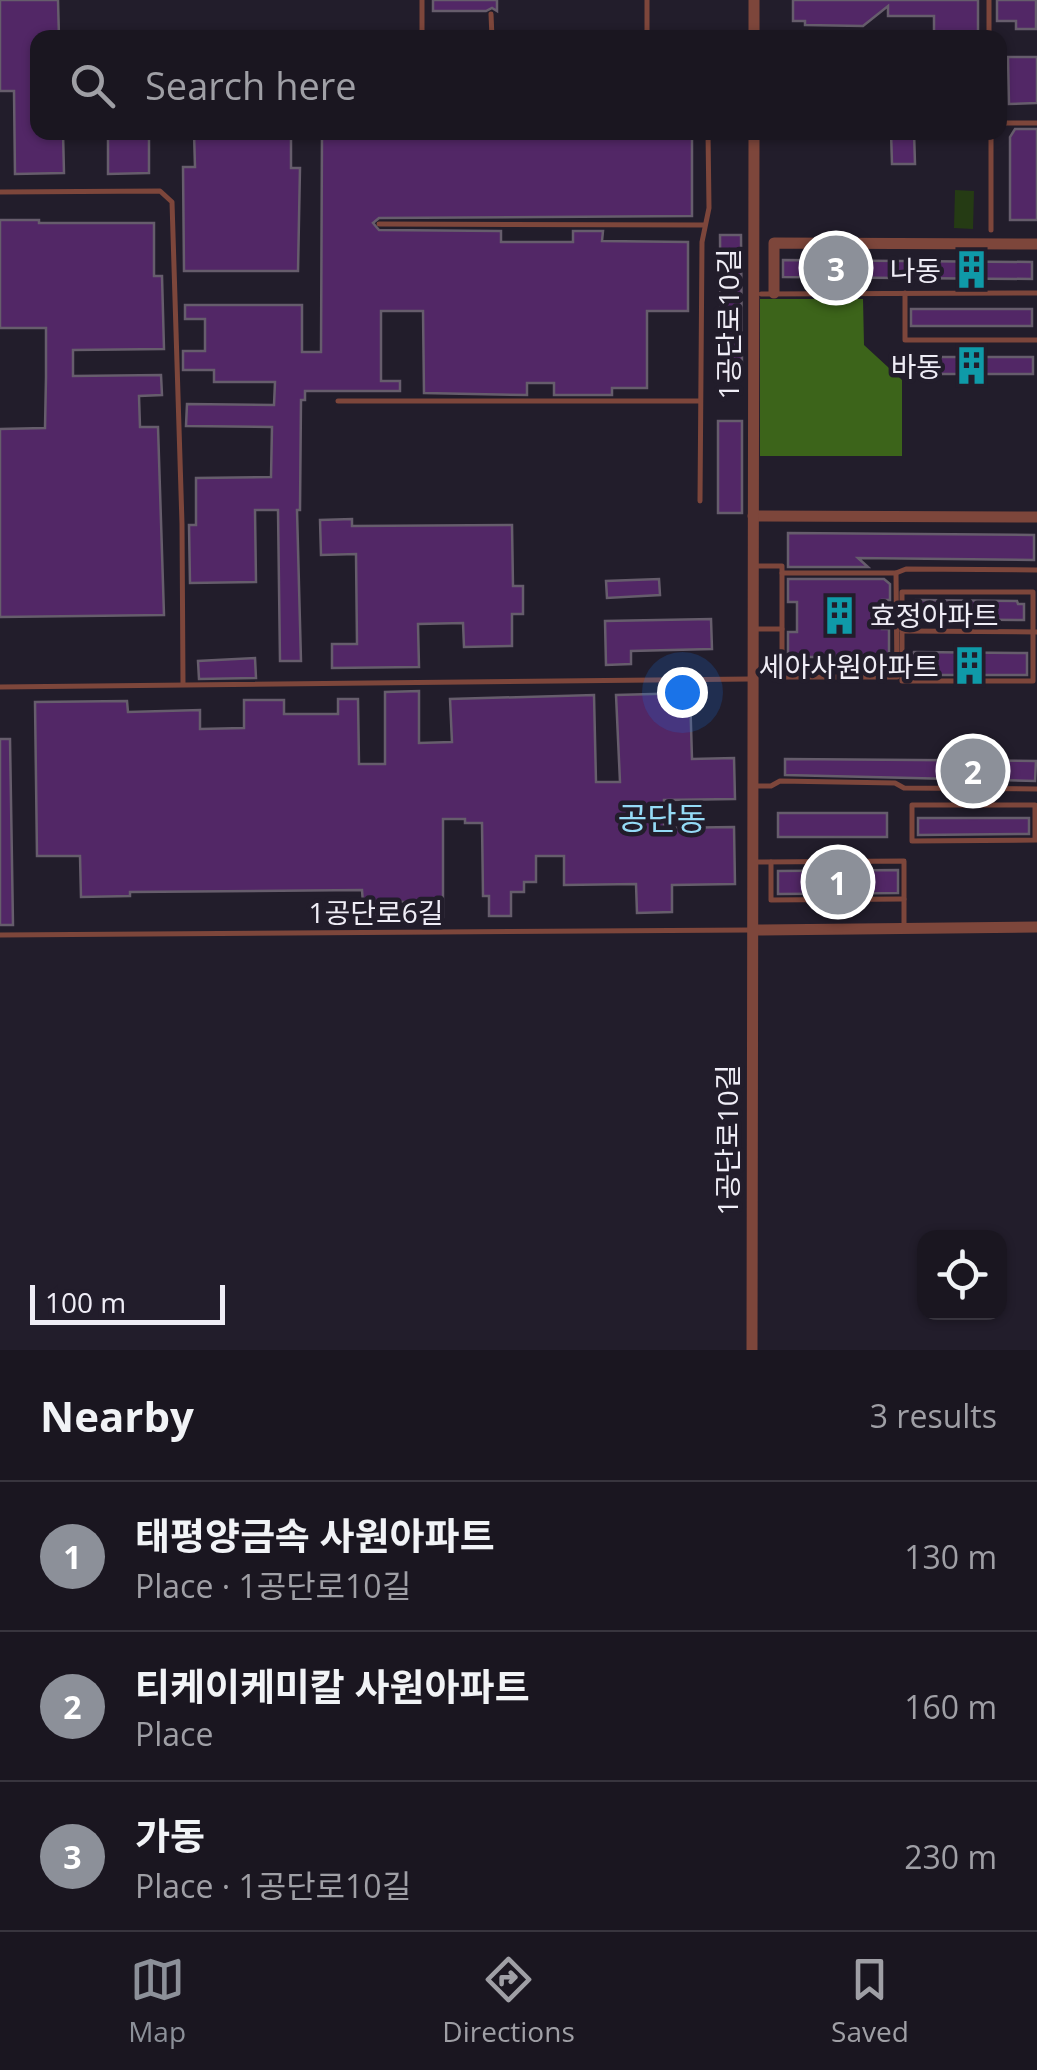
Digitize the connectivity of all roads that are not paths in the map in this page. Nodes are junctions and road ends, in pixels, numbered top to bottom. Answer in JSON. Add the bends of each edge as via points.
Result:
{"nodes":[{"id":1,"x":422,"y":0,"type":"edge"},
{"id":2,"x":647,"y":0,"type":"edge"},
{"id":3,"x":754,"y":0,"type":"edge"},
{"id":4,"x":988,"y":0,"type":"edge"},
{"id":5,"x":491,"y":14,"type":"dead end"},
{"id":6,"x":422,"y":30,"type":"edge"},
{"id":7,"x":492,"y":30,"type":"edge"},
{"id":8,"x":647,"y":30,"type":"edge"},
{"id":9,"x":754,"y":30,"type":"edge"},
{"id":10,"x":989,"y":30,"type":"edge"},
{"id":11,"x":1007,"y":123,"type":"edge"},
{"id":12,"x":1037,"y":123,"type":"edge"},
{"id":13,"x":708,"y":140,"type":"edge"},
{"id":14,"x":754,"y":140,"type":"edge"},
{"id":15,"x":991,"y":140,"type":"edge"},
{"id":16,"x":0,"y":192,"type":"edge"},
{"id":17,"x":379,"y":224,"type":"dead end"},
{"id":18,"x":704,"y":225,"type":"junction"},
{"id":19,"x":991,"y":230,"type":"dead end"},
{"id":20,"x":1037,"y":244,"type":"edge"},
{"id":21,"x":767,"y":293,"type":"joint"},
{"id":22,"x":904,"y":293,"type":"junction"},
{"id":23,"x":1037,"y":293,"type":"edge"},
{"id":24,"x":1037,"y":340,"type":"edge"},
{"id":25,"x":338,"y":401,"type":"dead end"},
{"id":26,"x":700,"y":401,"type":"junction"},
{"id":27,"x":700,"y":501,"type":"dead end"},
{"id":28,"x":753,"y":516,"type":"junction"},
{"id":29,"x":1037,"y":517,"type":"edge"},
{"id":30,"x":753,"y":566,"type":"junction"},
{"id":31,"x":1037,"y":570,"type":"edge"},
{"id":32,"x":782,"y":573,"type":"junction"},
{"id":33,"x":896,"y":573,"type":"junction"},
{"id":34,"x":753,"y":630,"type":"junction"},
{"id":35,"x":782,"y":630,"type":"junction"},
{"id":36,"x":902,"y":631,"type":"junction"},
{"id":37,"x":1035,"y":632,"type":"edge"},
{"id":38,"x":753,"y":679,"type":"junction"},
{"id":39,"x":183,"y":684,"type":"junction"},
{"id":40,"x":0,"y":686,"type":"edge"},
{"id":41,"x":753,"y":786,"type":"junction"},
{"id":42,"x":1037,"y":789,"type":"edge"},
{"id":43,"x":1036,"y":840,"type":"edge"},
{"id":44,"x":753,"y":862,"type":"junction"},
{"id":45,"x":771,"y":862,"type":"junction"},
{"id":46,"x":904,"y":899,"type":"junction"},
{"id":47,"x":1037,"y":927,"type":"edge"},
{"id":48,"x":904,"y":929,"type":"junction"},
{"id":49,"x":753,"y":930,"type":"junction"},
{"id":50,"x":0,"y":934,"type":"edge"},
{"id":51,"x":752,"y":1350,"type":"edge"}],
"edges":[{"from":1,"to":6,"type":"lane"},
{"from":2,"to":8,"type":"lane"},
{"from":3,"to":9,"type":"street"},
{"from":4,"to":10,"type":"lane"},
{"from":5,"to":7,"type":"lane"},
{"from":11,"to":12,"type":"lane"},
{"from":13,"to":18,"type":"lane"},
{"from":14,"to":28,"type":"street","name":"1공단로10길"},
{"from":15,"to":19,"type":"lane"},
{"from":16,"to":39,"type":"lane","via":[[160,191],[172,202]]},
{"from":17,"to":18,"type":"lane"},
{"from":18,"to":26,"type":"lane"},
{"from":20,"to":21,"type":"street","via":[[774,244]]},
{"from":21,"to":22,"type":"lane"},
{"from":22,"to":23,"type":"lane"},
{"from":22,"to":24,"type":"lane","via":[[904,340]]},
{"from":25,"to":26,"type":"lane"},
{"from":26,"to":27,"type":"lane"},
{"from":28,"to":29,"type":"street"},
{"from":28,"to":30,"type":"street","name":"1공단로10길"},
{"from":30,"to":32,"type":"lane","via":[[782,566]]},
{"from":30,"to":34,"type":"street","name":"1공단로10길"},
{"from":31,"to":33,"type":"lane"},
{"from":32,"to":33,"type":"lane"},
{"from":32,"to":35,"type":"lane"},
{"from":33,"to":35,"type":"lane","via":[[897,677],[782,677]]},
{"from":34,"to":35,"type":"lane"},
{"from":34,"to":38,"type":"street","name":"1공단로10길"},
{"from":36,"to":37,"type":"lane"},
{"from":36,"to":37,"type":"lane","via":[[902,592],[1033,592]]},
{"from":36,"to":37,"type":"lane","via":[[902,681],[1033,681]]},
{"from":38,"to":39,"type":"lane"},
{"from":38,"to":41,"type":"street","name":"1공단로10길"},
{"from":39,"to":40,"type":"lane"},
{"from":41,"to":42,"type":"lane"},
{"from":41,"to":44,"type":"street","name":"1공단로10길"},
{"from":43,"to":43,"type":"lane","via":[[1035,805],[912,805],[912,841]]},
{"from":44,"to":45,"type":"lane"},
{"from":44,"to":49,"type":"street","name":"1공단로10길"},
{"from":45,"to":46,"type":"lane","via":[[904,861]]},
{"from":45,"to":46,"type":"lane","via":[[771,900]]},
{"from":46,"to":48,"type":"lane"},
{"from":47,"to":48,"type":"street"},
{"from":48,"to":49,"type":"street"},
{"from":49,"to":50,"type":"lane","name":"1공단로6길"},
{"from":49,"to":51,"type":"street","name":"1공단로10길"}]}
